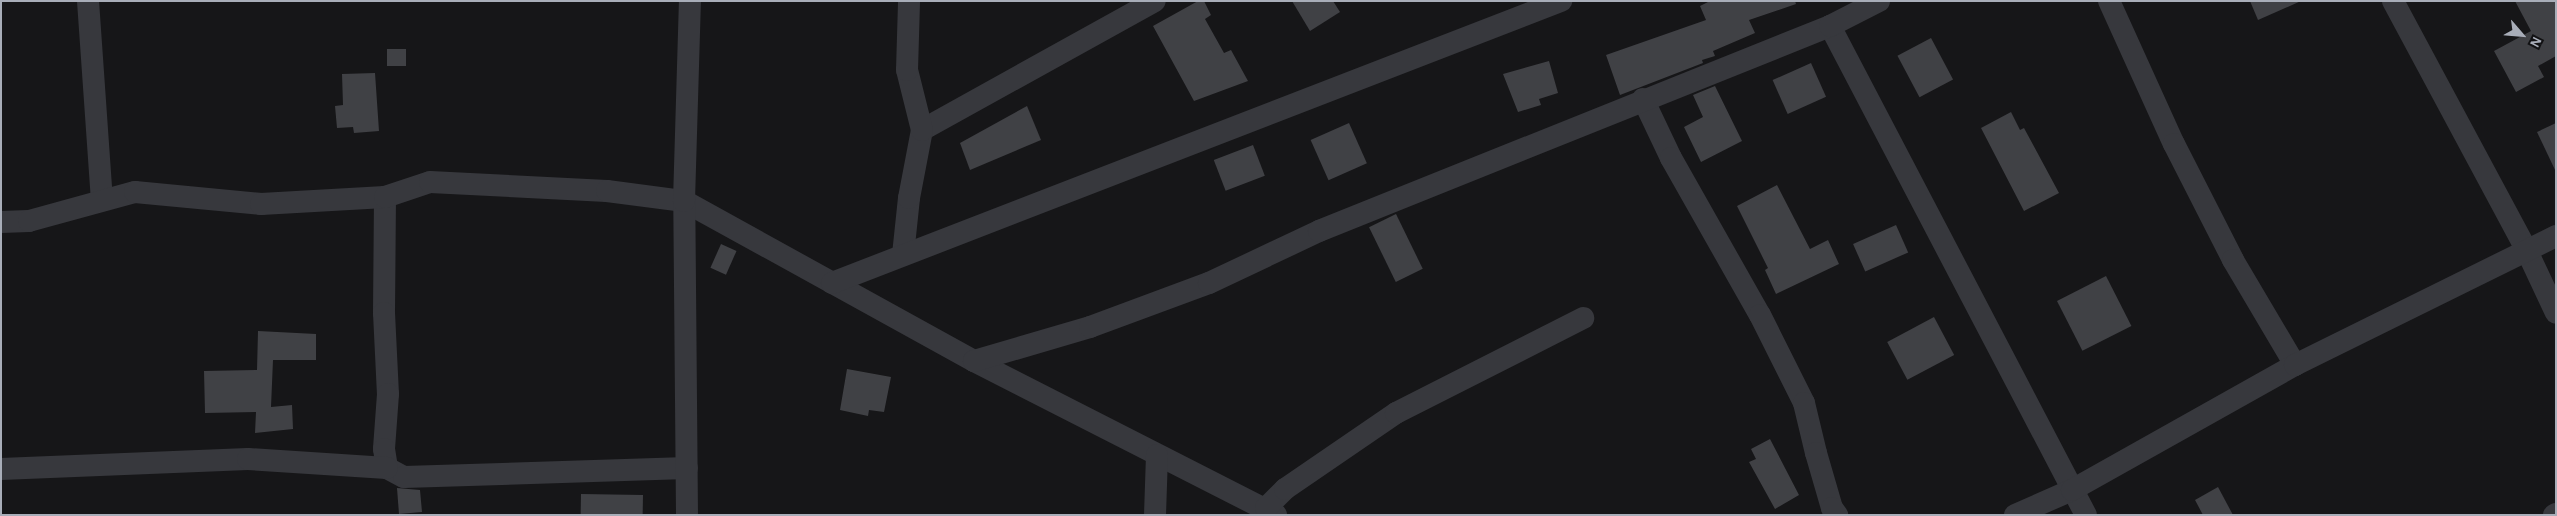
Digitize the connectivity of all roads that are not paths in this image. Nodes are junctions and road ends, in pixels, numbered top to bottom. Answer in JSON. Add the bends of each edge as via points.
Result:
{"nodes":[{"id":1,"x":88,"y":1,"type":"edge"},
{"id":2,"x":690,"y":1,"type":"edge"},
{"id":3,"x":909,"y":1,"type":"edge"},
{"id":4,"x":1155,"y":1,"type":"edge"},
{"id":5,"x":1561,"y":1,"type":"edge"},
{"id":6,"x":1879,"y":1,"type":"edge"},
{"id":7,"x":2109,"y":1,"type":"edge"},
{"id":8,"x":2393,"y":1,"type":"edge"},
{"id":9,"x":1513,"y":10,"type":"edge"},
{"id":10,"x":1830,"y":26,"type":"junction"},
{"id":11,"x":1643,"y":99,"type":"junction"},
{"id":12,"x":922,"y":130,"type":"junction"},
{"id":13,"x":385,"y":197,"type":"junction"},
{"id":14,"x":102,"y":199,"type":"junction"},
{"id":15,"x":684,"y":201,"type":"junction"},
{"id":16,"x":1,"y":222,"type":"edge"},
{"id":17,"x":2556,"y":236,"type":"edge"},
{"id":18,"x":2527,"y":251,"type":"junction"},
{"id":19,"x":903,"y":255,"type":"junction"},
{"id":20,"x":832,"y":283,"type":"junction"},
{"id":21,"x":2556,"y":313,"type":"edge"},
{"id":22,"x":1583,"y":318,"type":"dead end"},
{"id":23,"x":974,"y":361,"type":"junction"},
{"id":24,"x":2295,"y":365,"type":"junction"},
{"id":25,"x":1157,"y":456,"type":"junction"},
{"id":26,"x":388,"y":468,"type":"junction"},
{"id":27,"x":686,"y":468,"type":"junction"},
{"id":28,"x":1,"y":469,"type":"edge"},
{"id":29,"x":2072,"y":490,"type":"junction"},
{"id":30,"x":1271,"y":512,"type":"edge"},
{"id":31,"x":687,"y":515,"type":"edge"},
{"id":32,"x":1155,"y":515,"type":"edge"},
{"id":33,"x":1837,"y":515,"type":"edge"},
{"id":34,"x":2015,"y":515,"type":"edge"},
{"id":35,"x":2086,"y":515,"type":"edge"}],
"edges":[{"from":1,"to":14,"type":"street"},
{"from":2,"to":15,"type":"street"},
{"from":3,"to":12,"type":"street","via":[[907,70]]},
{"from":4,"to":12,"type":"street"},
{"from":5,"to":9,"type":"street"},
{"from":6,"to":10,"type":"street"},
{"from":7,"to":24,"type":"street","via":[[2174,144],[2233,260]]},
{"from":8,"to":18,"type":"street"},
{"from":9,"to":19,"type":"street"},
{"from":10,"to":11,"type":"street"},
{"from":10,"to":29,"type":"street"},
{"from":11,"to":23,"type":"street","via":[[1319,231],[1210,283],[1090,327]]},
{"from":11,"to":33,"type":"street","via":[[1671,158],[1760,315],[1804,404],[1832,508]]},
{"from":12,"to":19,"type":"street","via":[[909,198]]},
{"from":13,"to":14,"type":"street","via":[[261,204],[134,192]]},
{"from":13,"to":15,"type":"street","via":[[430,182],[607,191]]},
{"from":13,"to":26,"type":"street","via":[[384,313],[388,394],[384,449]]},
{"from":14,"to":16,"type":"street","via":[[75,210],[29,221]]},
{"from":15,"to":20,"type":"street"},
{"from":15,"to":27,"type":"street"},
{"from":17,"to":18,"type":"street"},
{"from":18,"to":21,"type":"street"},
{"from":18,"to":24,"type":"street"},
{"from":19,"to":20,"type":"street"},
{"from":20,"to":23,"type":"street"},
{"from":22,"to":30,"type":"street","via":[[1396,413],[1285,489]]},
{"from":23,"to":25,"type":"street"},
{"from":24,"to":29,"type":"street"},
{"from":25,"to":30,"type":"street"},
{"from":25,"to":32,"type":"street"},
{"from":26,"to":27,"type":"street","via":[[404,477]]},
{"from":26,"to":28,"type":"street","via":[[248,459]]},
{"from":27,"to":31,"type":"street"},
{"from":29,"to":34,"type":"street"},
{"from":29,"to":35,"type":"street"}]}
